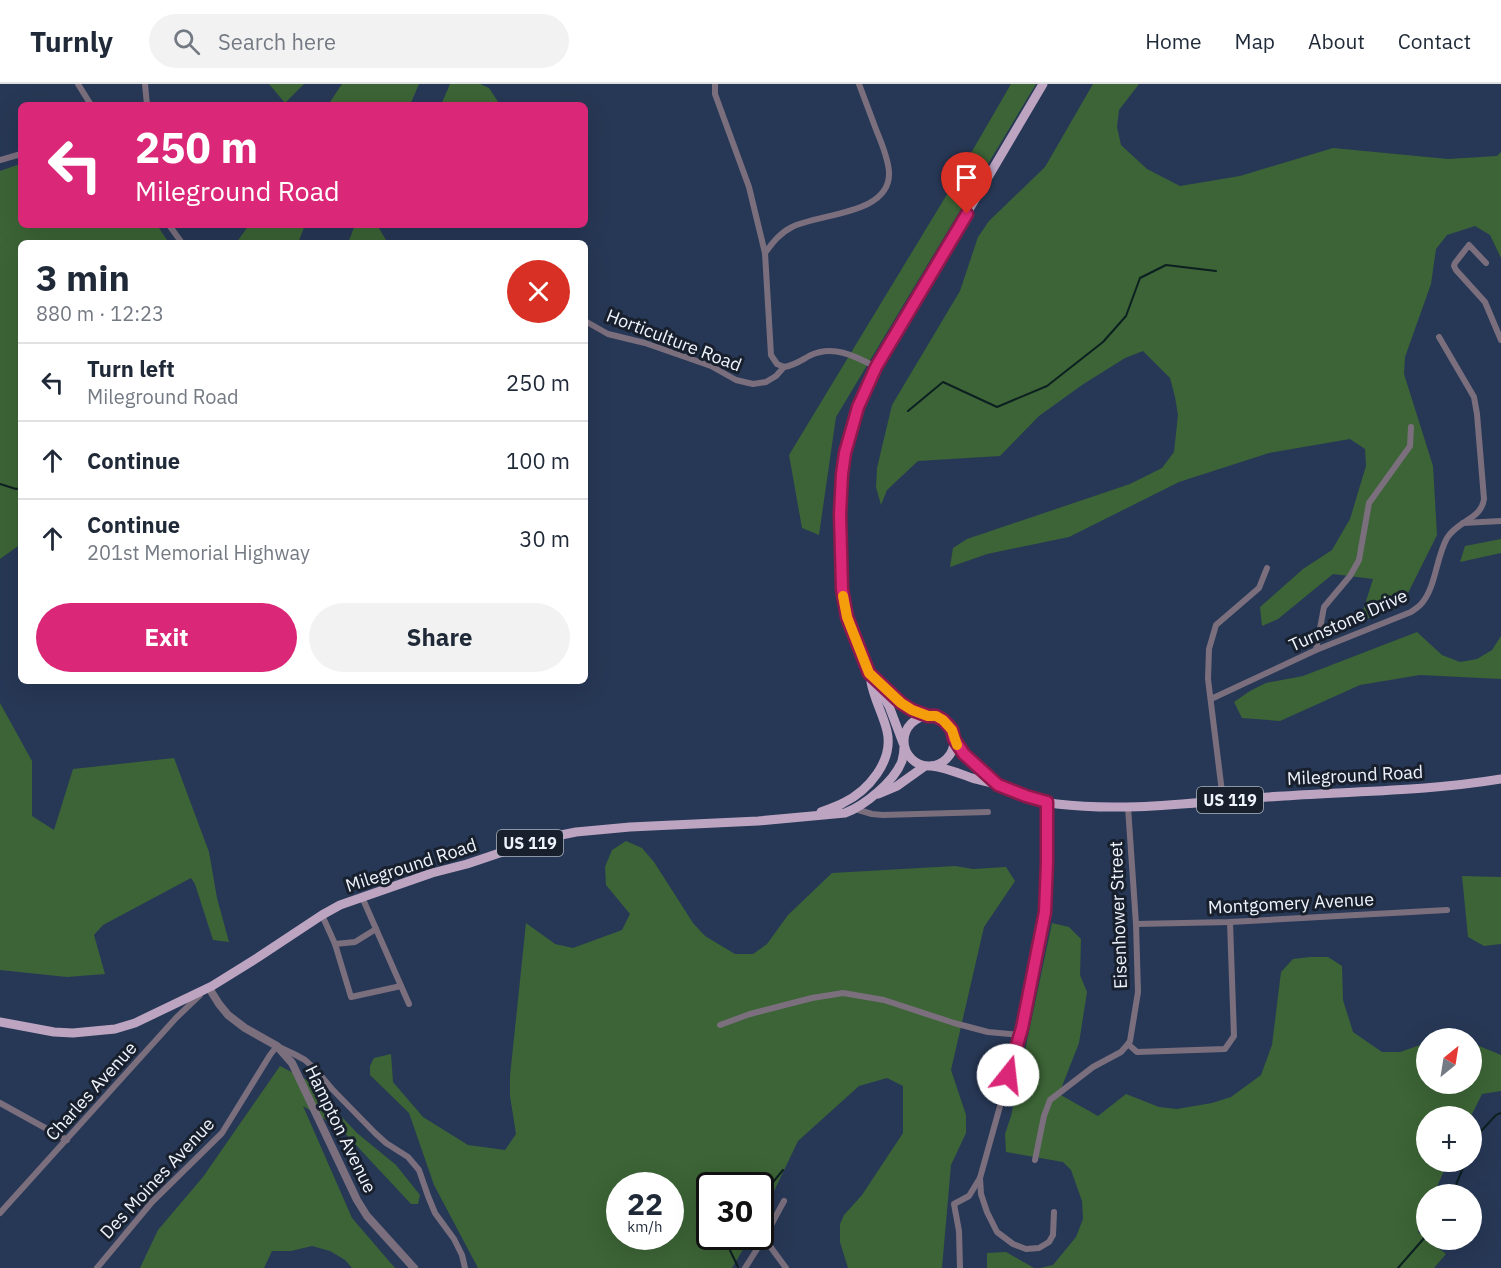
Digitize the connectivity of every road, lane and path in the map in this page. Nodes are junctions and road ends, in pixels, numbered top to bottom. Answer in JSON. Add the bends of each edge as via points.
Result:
{"nodes":[{"id":1,"x":78,"y":84,"type":"edge"},
{"id":2,"x":145,"y":84,"type":"edge"},
{"id":3,"x":715,"y":84,"type":"edge"},
{"id":4,"x":859,"y":84,"type":"edge"},
{"id":5,"x":1042,"y":84,"type":"edge"},
{"id":6,"x":89,"y":102,"type":"edge"},
{"id":7,"x":147,"y":102,"type":"edge"},
{"id":8,"x":18,"y":155,"type":"edge"},
{"id":9,"x":0,"y":160,"type":"edge"},
{"id":10,"x":765,"y":253,"type":"junction"},
{"id":11,"x":1486,"y":262,"type":"dead end"},
{"id":12,"x":588,"y":323,"type":"edge"},
{"id":13,"x":1439,"y":338,"type":"dead end"},
{"id":14,"x":1501,"y":340,"type":"edge"},
{"id":15,"x":876,"y":367,"type":"junction"},
{"id":16,"x":784,"y":368,"type":"junction"},
{"id":17,"x":1411,"y":428,"type":"dead end"},
{"id":18,"x":1501,"y":521,"type":"edge"},
{"id":19,"x":1462,"y":523,"type":"junction"},
{"id":20,"x":1267,"y":568,"type":"dead end"},
{"id":21,"x":1316,"y":650,"type":"junction"},
{"id":22,"x":869,"y":673,"type":"junction"},
{"id":23,"x":1211,"y":699,"type":"junction"},
{"id":24,"x":928,"y":716,"type":"junction"},
{"id":25,"x":954,"y":739,"type":"junction"},
{"id":26,"x":904,"y":745,"type":"junction"},
{"id":27,"x":928,"y":766,"type":"junction"},
{"id":28,"x":1501,"y":779,"type":"edge"},
{"id":29,"x":998,"y":785,"type":"junction"},
{"id":30,"x":875,"y":795,"type":"junction"},
{"id":31,"x":1223,"y":801,"type":"junction"},
{"id":32,"x":1047,"y":802,"type":"junction"},
{"id":33,"x":1128,"y":807,"type":"junction"},
{"id":34,"x":855,"y":809,"type":"junction"},
{"id":35,"x":988,"y":812,"type":"dead end"},
{"id":36,"x":799,"y":818,"type":"junction"},
{"id":37,"x":362,"y":897,"type":"junction"},
{"id":38,"x":1447,"y":910,"type":"dead end"},
{"id":39,"x":322,"y":915,"type":"junction"},
{"id":40,"x":1230,"y":922,"type":"junction"},
{"id":41,"x":1136,"y":924,"type":"junction"},
{"id":42,"x":376,"y":929,"type":"junction"},
{"id":43,"x":335,"y":944,"type":"junction"},
{"id":44,"x":401,"y":986,"type":"junction"},
{"id":45,"x":209,"y":988,"type":"junction"},
{"id":46,"x":409,"y":1004,"type":"dead end"},
{"id":47,"x":0,"y":1022,"type":"edge"},
{"id":48,"x":720,"y":1025,"type":"dead end"},
{"id":49,"x":1020,"y":1035,"type":"junction"},
{"id":50,"x":1128,"y":1044,"type":"junction"},
{"id":51,"x":277,"y":1046,"type":"junction"},
{"id":52,"x":0,"y":1103,"type":"edge"},
{"id":53,"x":67,"y":1140,"type":"junction"},
{"id":54,"x":1035,"y":1160,"type":"dead end"},
{"id":55,"x":980,"y":1178,"type":"junction"},
{"id":56,"x":784,"y":1201,"type":"dead end"},
{"id":57,"x":1054,"y":1212,"type":"dead end"},
{"id":58,"x":0,"y":1213,"type":"edge"},
{"id":59,"x":774,"y":1220,"type":"edge"},
{"id":60,"x":756,"y":1250,"type":"edge"},
{"id":61,"x":773,"y":1250,"type":"edge"},
{"id":62,"x":97,"y":1268,"type":"edge"},
{"id":63,"x":414,"y":1268,"type":"edge"},
{"id":64,"x":465,"y":1268,"type":"edge"},
{"id":65,"x":745,"y":1268,"type":"edge"},
{"id":66,"x":786,"y":1268,"type":"edge"},
{"id":67,"x":960,"y":1268,"type":"edge"}],
"edges":[{"from":1,"to":6,"type":"street"},
{"from":2,"to":7,"type":"street"},
{"from":3,"to":10,"type":"street","via":[[715,94],[749,187]]},
{"from":4,"to":10,"type":"street","via":[[885,152],[888,182],[877,198],[867,204],[793,226],[778,236]]},
{"from":5,"to":15,"type":"main road"},
{"from":8,"to":9,"type":"street"},
{"from":10,"to":16,"type":"street","via":[[771,355]]},
{"from":11,"to":14,"type":"street","via":[[1469,245],[1454,266],[1485,302]]},
{"from":12,"to":16,"type":"street","name":"Horticulture Road","via":[[608,334],[645,343],[753,384],[766,382]]},
{"from":13,"to":19,"type":"street","name":"Turnstone Drive","via":[[1474,397],[1477,414],[1483,507]]},
{"from":15,"to":16,"type":"street","name":"Horticulture Road","via":[[843,352],[826,351]]},
{"from":15,"to":22,"type":"main road","via":[[858,407],[845,453],[840,514],[842,589],[847,617]]},
{"from":17,"to":21,"type":"street","via":[[1410,446],[1369,503],[1359,560],[1324,607]]},
{"from":18,"to":19,"type":"street"},
{"from":19,"to":21,"type":"street","name":"Turnstone Drive","via":[[1448,538],[1421,604],[1411,612]]},
{"from":20,"to":23,"type":"street","via":[[1259,588],[1216,625],[1209,649]]},
{"from":21,"to":23,"type":"street","name":"Turnstone Drive"},
{"from":22,"to":24,"type":"main road","via":[[901,703]]},
{"from":22,"to":26,"type":"main road","via":[[889,706]]},
{"from":22,"to":36,"type":"main road","via":[[887,732],[884,760],[858,794],[844,803]]},
{"from":23,"to":31,"type":"street"},
{"from":24,"to":25,"type":"main road","via":[[943,720]]},
{"from":24,"to":26,"type":"main road","via":[[912,721],[904,735]]},
{"from":25,"to":27,"type":"main road","via":[[949,756]]},
{"from":25,"to":29,"type":"main road","name":"Mileground Road","number":"US 119","via":[[964,754]]},
{"from":26,"to":27,"type":"main road","via":[[910,758]]},
{"from":26,"to":30,"type":"main road","name":"Mileground Road","number":"US 119","via":[[901,764]]},
{"from":27,"to":29,"type":"main road","name":"Mileground Road","number":"US 119"},
{"from":27,"to":30,"type":"main road","name":"Mileground Road","number":"US 119"},
{"from":28,"to":31,"type":"main road","name":"Mileground Road","number":"US 119"},
{"from":29,"to":32,"type":"main road","name":"Mileground Road","number":"US 119"},
{"from":30,"to":34,"type":"main road","name":"Mileground Road","number":"US 119"},
{"from":31,"to":33,"type":"main road","name":"Mileground Road","number":"US 119"},
{"from":32,"to":33,"type":"main road","name":"Mileground Road","number":"US 119"},
{"from":32,"to":49,"type":"street","via":[[1045,912]]},
{"from":33,"to":41,"type":"street","name":"Eisenhower Street"},
{"from":34,"to":35,"type":"street","name":"Mileground Road","via":[[883,815]]},
{"from":34,"to":36,"type":"main road","name":"Mileground Road","number":"US 119"},
{"from":36,"to":37,"type":"main road","name":"Mileground Road","number":"US 119","via":[[576,832],[529,843]]},
{"from":37,"to":39,"type":"main road","name":"Mileground Road","number":"US 119"},
{"from":37,"to":42,"type":"street"},
{"from":38,"to":40,"type":"street","name":"Montgomery Avenue"},
{"from":39,"to":43,"type":"street"},
{"from":39,"to":45,"type":"main road","name":"Mileground Road","number":"US 119"},
{"from":40,"to":41,"type":"street","name":"Montgomery Avenue"},
{"from":40,"to":50,"type":"street","via":[[1234,1036],[1225,1049],[1137,1052]]},
{"from":41,"to":50,"type":"street","name":"Eisenhower Street","via":[[1138,992]]},
{"from":42,"to":43,"type":"street","via":[[355,942]]},
{"from":42,"to":44,"type":"street"},
{"from":43,"to":44,"type":"street","via":[[351,997]]},
{"from":44,"to":46,"type":"street"},
{"from":45,"to":47,"type":"main road","number":"US 119","via":[[115,1029],[54,1032]]},
{"from":45,"to":51,"type":"street","name":"Hampton Avenue","via":[[237,1023]]},
{"from":45,"to":53,"type":"street","name":"Charles Avenue","via":[[176,1018]]},
{"from":48,"to":49,"type":"street","via":[[750,1014],[843,993],[884,1000],[988,1032]]},
{"from":49,"to":55,"type":"street"},
{"from":50,"to":54,"type":"street","via":[[1050,1100]]},
{"from":51,"to":62,"type":"street","name":"Des Moines Avenue","via":[[222,1133],[152,1202]]},
{"from":51,"to":63,"type":"street","name":"Hampton Avenue","via":[[292,1063],[357,1200]]},
{"from":51,"to":64,"type":"street","via":[[315,1068],[386,1143],[408,1157],[419,1170],[435,1213],[454,1239]]},
{"from":52,"to":53,"type":"street"},
{"from":53,"to":58,"type":"street","name":"Charles Avenue"},
{"from":55,"to":57,"type":"street","via":[[981,1194],[997,1232],[1013,1244],[1026,1249],[1049,1242]]},
{"from":55,"to":67,"type":"street","via":[[969,1196],[954,1204]]},
{"from":56,"to":59,"type":"street"},
{"from":60,"to":65,"type":"street"},
{"from":61,"to":66,"type":"street"}]}
